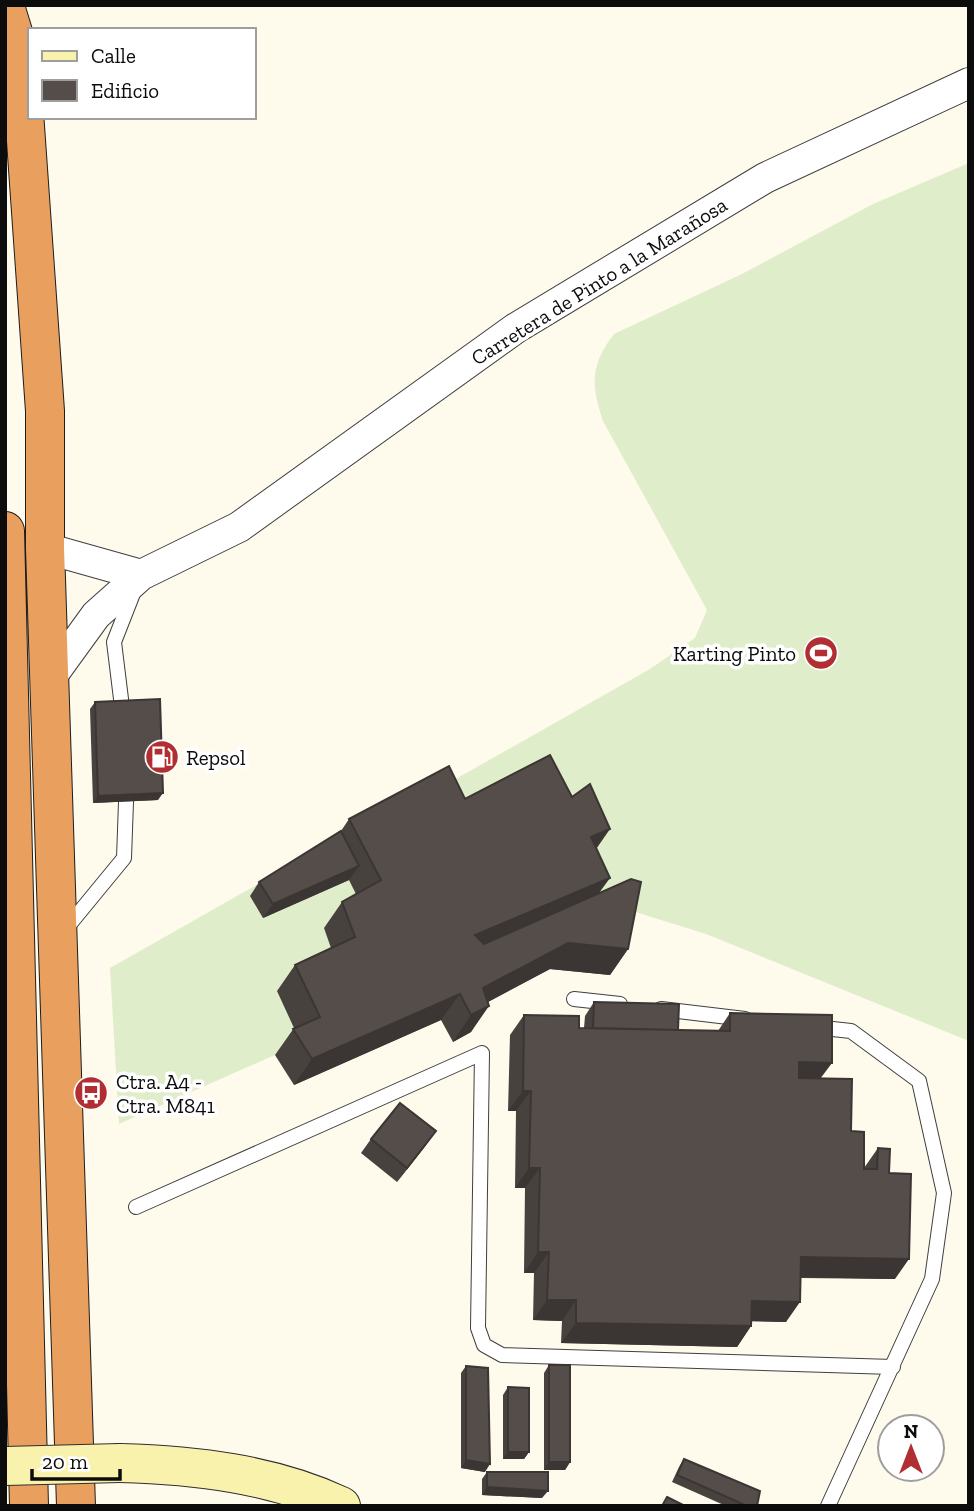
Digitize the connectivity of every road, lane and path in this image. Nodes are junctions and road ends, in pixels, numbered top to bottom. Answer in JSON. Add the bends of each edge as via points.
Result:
{"nodes":[{"id":1,"x":5,"y":6,"type":"edge"},
{"id":2,"x":969,"y":83,"type":"edge"},
{"id":3,"x":5,"y":531,"type":"edge"},
{"id":4,"x":45,"y":548,"type":"junction"},
{"id":5,"x":141,"y":575,"type":"junction"},
{"id":6,"x":51,"y":677,"type":"junction"},
{"id":7,"x":122,"y":707,"type":"edge"},
{"id":8,"x":126,"y":802,"type":"edge"},
{"id":9,"x":59,"y":937,"type":"junction"},
{"id":10,"x":574,"y":999,"type":"dead end"},
{"id":11,"x":754,"y":1020,"type":"edge"},
{"id":12,"x":796,"y":1025,"type":"edge"},
{"id":13,"x":136,"y":1207,"type":"dead end"},
{"id":14,"x":893,"y":1367,"type":"junction"},
{"id":15,"x":73,"y":1378,"type":"junction"},
{"id":16,"x":5,"y":1466,"type":"edge"},
{"id":17,"x":29,"y":1506,"type":"edge"},
{"id":18,"x":76,"y":1506,"type":"edge"},
{"id":19,"x":85,"y":1506,"type":"edge"},
{"id":20,"x":341,"y":1506,"type":"edge"},
{"id":21,"x":828,"y":1506,"type":"edge"}],
"edges":[{"from":1,"to":4,"type":"highway","via":[[20,55],[45,411]]},
{"from":2,"to":5,"type":"street","name":"Carretera de Pinto a la Marañosa","via":[[765,178],[516,328],[239,527]]},
{"from":3,"to":17,"type":"highway"},
{"from":4,"to":5,"type":"street"},
{"from":4,"to":6,"type":"highway"},
{"from":5,"to":6,"type":"street","name":"Carretera de Pinto a la Marañosa","via":[[96,615]]},
{"from":5,"to":7,"type":"lane","via":[[114,642]]},
{"from":6,"to":9,"type":"highway"},
{"from":8,"to":9,"type":"lane","via":[[124,858]]},
{"from":9,"to":15,"type":"highway"},
{"from":10,"to":11,"type":"lane"},
{"from":12,"to":14,"type":"lane","via":[[851,1031],[919,1081],[944,1193],[932,1279]]},
{"from":13,"to":14,"type":"lane","via":[[482,1053],[478,1328],[484,1345],[502,1355]]},
{"from":14,"to":21,"type":"lane"},
{"from":15,"to":18,"type":"highway"},
{"from":15,"to":19,"type":"highway"},
{"from":16,"to":20,"type":"main road","bridge":true,"via":[[120,1463],[230,1472]]}]}
